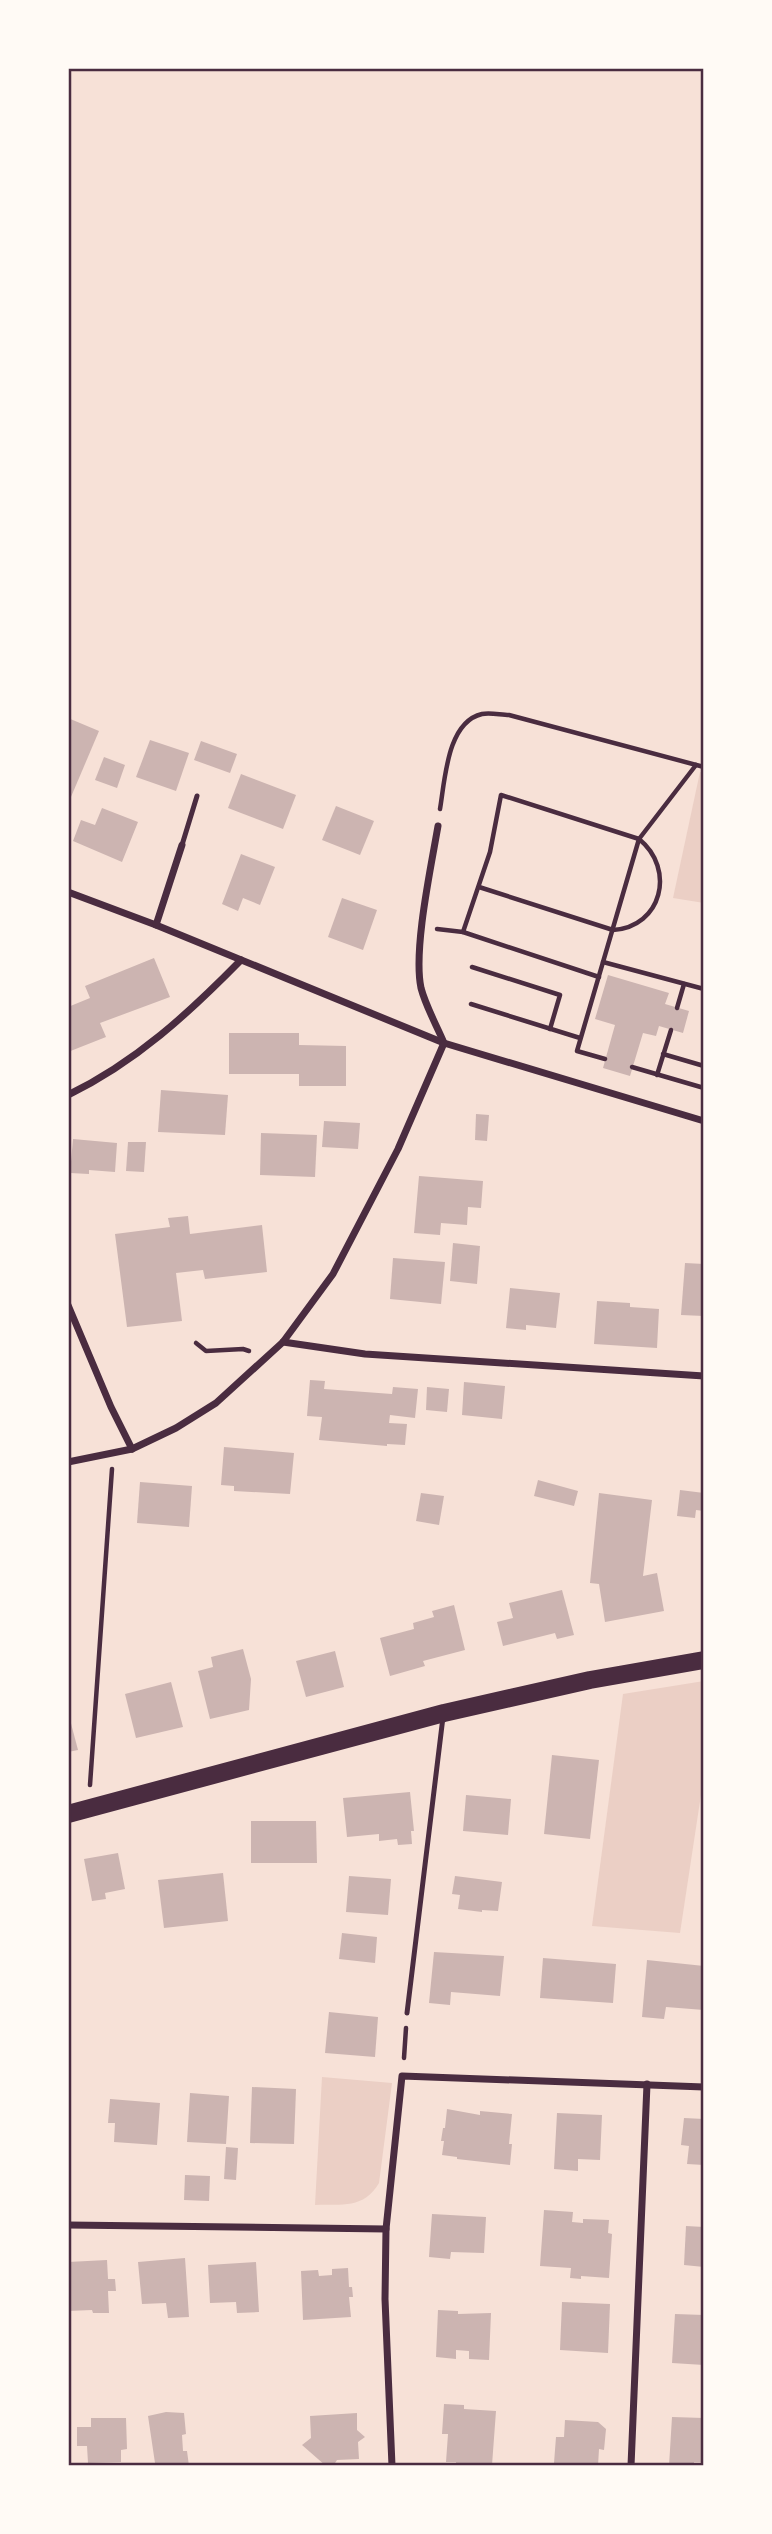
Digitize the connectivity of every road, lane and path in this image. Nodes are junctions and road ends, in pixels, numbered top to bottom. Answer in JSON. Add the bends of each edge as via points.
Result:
{"nodes":[{"id":1,"x":696,"y":765,"type":"junction"},
{"id":2,"x":704,"y":767,"type":"edge"},
{"id":3,"x":197,"y":796,"type":"dead end"},
{"id":4,"x":438,"y":826,"type":"joint"},
{"id":5,"x":639,"y":839,"type":"junction"},
{"id":6,"x":182,"y":845,"type":"joint"},
{"id":7,"x":479,"y":887,"type":"junction"},
{"id":8,"x":68,"y":892,"type":"edge"},
{"id":9,"x":156,"y":925,"type":"junction"},
{"id":10,"x":423,"y":927,"type":"junction"},
{"id":11,"x":613,"y":930,"type":"junction"},
{"id":12,"x":463,"y":932,"type":"junction"},
{"id":13,"x":241,"y":960,"type":"junction"},
{"id":14,"x":603,"y":962,"type":"junction"},
{"id":15,"x":471,"y":967,"type":"dead end"},
{"id":16,"x":598,"y":977,"type":"junction"},
{"id":17,"x":684,"y":984,"type":"junction"},
{"id":18,"x":704,"y":989,"type":"edge"},
{"id":19,"x":471,"y":1004,"type":"dead end"},
{"id":20,"x":677,"y":1008,"type":"dead end"},
{"id":21,"x":550,"y":1029,"type":"junction"},
{"id":22,"x":671,"y":1030,"type":"dead end"},
{"id":23,"x":581,"y":1039,"type":"junction"},
{"id":24,"x":444,"y":1043,"type":"junction"},
{"id":25,"x":663,"y":1054,"type":"junction"},
{"id":26,"x":605,"y":1059,"type":"dead end"},
{"id":27,"x":704,"y":1066,"type":"edge"},
{"id":28,"x":632,"y":1067,"type":"dead end"},
{"id":29,"x":657,"y":1075,"type":"junction"},
{"id":30,"x":704,"y":1088,"type":"edge"},
{"id":31,"x":68,"y":1095,"type":"edge"},
{"id":32,"x":704,"y":1121,"type":"edge"},
{"id":33,"x":68,"y":1305,"type":"edge"},
{"id":34,"x":284,"y":1342,"type":"junction"},
{"id":35,"x":196,"y":1343,"type":"dead end"},
{"id":36,"x":243,"y":1349,"type":"dead end"},
{"id":37,"x":704,"y":1376,"type":"edge"},
{"id":38,"x":132,"y":1449,"type":"junction"},
{"id":39,"x":113,"y":1454,"type":"junction"},
{"id":40,"x":68,"y":1462,"type":"edge"},
{"id":41,"x":704,"y":1660,"type":"edge"},
{"id":42,"x":443,"y":1713,"type":"junction"},
{"id":43,"x":88,"y":1809,"type":"junction"},
{"id":44,"x":68,"y":1814,"type":"edge"},
{"id":45,"x":407,"y":2012,"type":"joint"},
{"id":46,"x":402,"y":2076,"type":"junction"},
{"id":47,"x":647,"y":2084,"type":"junction"},
{"id":48,"x":704,"y":2087,"type":"edge"},
{"id":49,"x":68,"y":2225,"type":"edge"},
{"id":50,"x":386,"y":2229,"type":"junction"},
{"id":51,"x":392,"y":2466,"type":"edge"},
{"id":52,"x":631,"y":2466,"type":"edge"}],
"edges":[{"from":1,"to":2,"type":"path"},
{"from":1,"to":4,"type":"path","via":[[509,715],[484,713],[472,718],[454,743]]},
{"from":1,"to":5,"type":"path"},
{"from":3,"to":6,"type":"lane"},
{"from":4,"to":10,"type":"street"},
{"from":5,"to":7,"type":"path","via":[[501,796]]},
{"from":5,"to":11,"type":"path"},
{"from":5,"to":11,"type":"path","via":[[650,848],[660,870],[657,899],[633,926]]},
{"from":6,"to":9,"type":"street"},
{"from":7,"to":11,"type":"path"},
{"from":7,"to":12,"type":"path"},
{"from":8,"to":9,"type":"street"},
{"from":9,"to":13,"type":"street"},
{"from":10,"to":12,"type":"path"},
{"from":10,"to":24,"type":"street","via":[[421,987]]},
{"from":11,"to":14,"type":"path"},
{"from":12,"to":16,"type":"path"},
{"from":13,"to":24,"type":"street"},
{"from":13,"to":31,"type":"street","via":[[157,1040]]},
{"from":14,"to":16,"type":"path"},
{"from":14,"to":17,"type":"path"},
{"from":15,"to":21,"type":"path","via":[[560,995]]},
{"from":16,"to":23,"type":"path"},
{"from":17,"to":18,"type":"path"},
{"from":17,"to":20,"type":"path"},
{"from":19,"to":21,"type":"path"},
{"from":21,"to":23,"type":"path"},
{"from":22,"to":25,"type":"path"},
{"from":23,"to":26,"type":"path","via":[[577,1051]]},
{"from":24,"to":32,"type":"street"},
{"from":24,"to":34,"type":"street","via":[[398,1149],[333,1275]]},
{"from":25,"to":27,"type":"path"},
{"from":25,"to":29,"type":"path"},
{"from":28,"to":29,"type":"path"},
{"from":29,"to":30,"type":"path"},
{"from":33,"to":38,"type":"street"},
{"from":34,"to":37,"type":"street","via":[[365,1354]]},
{"from":34,"to":38,"type":"street","via":[[216,1403]]},
{"from":35,"to":36,"type":"path","via":[[206,1351]]},
{"from":38,"to":39,"type":"street"},
{"from":39,"to":40,"type":"street"},
{"from":39,"to":43,"type":"path"},
{"from":41,"to":42,"type":"main road"},
{"from":42,"to":43,"type":"main road"},
{"from":42,"to":45,"type":"lane"},
{"from":43,"to":44,"type":"main road"},
{"from":45,"to":46,"type":"path"},
{"from":46,"to":47,"type":"street"},
{"from":46,"to":50,"type":"street"},
{"from":47,"to":48,"type":"street"},
{"from":47,"to":52,"type":"street"},
{"from":49,"to":50,"type":"street"},
{"from":50,"to":51,"type":"street"}]}
